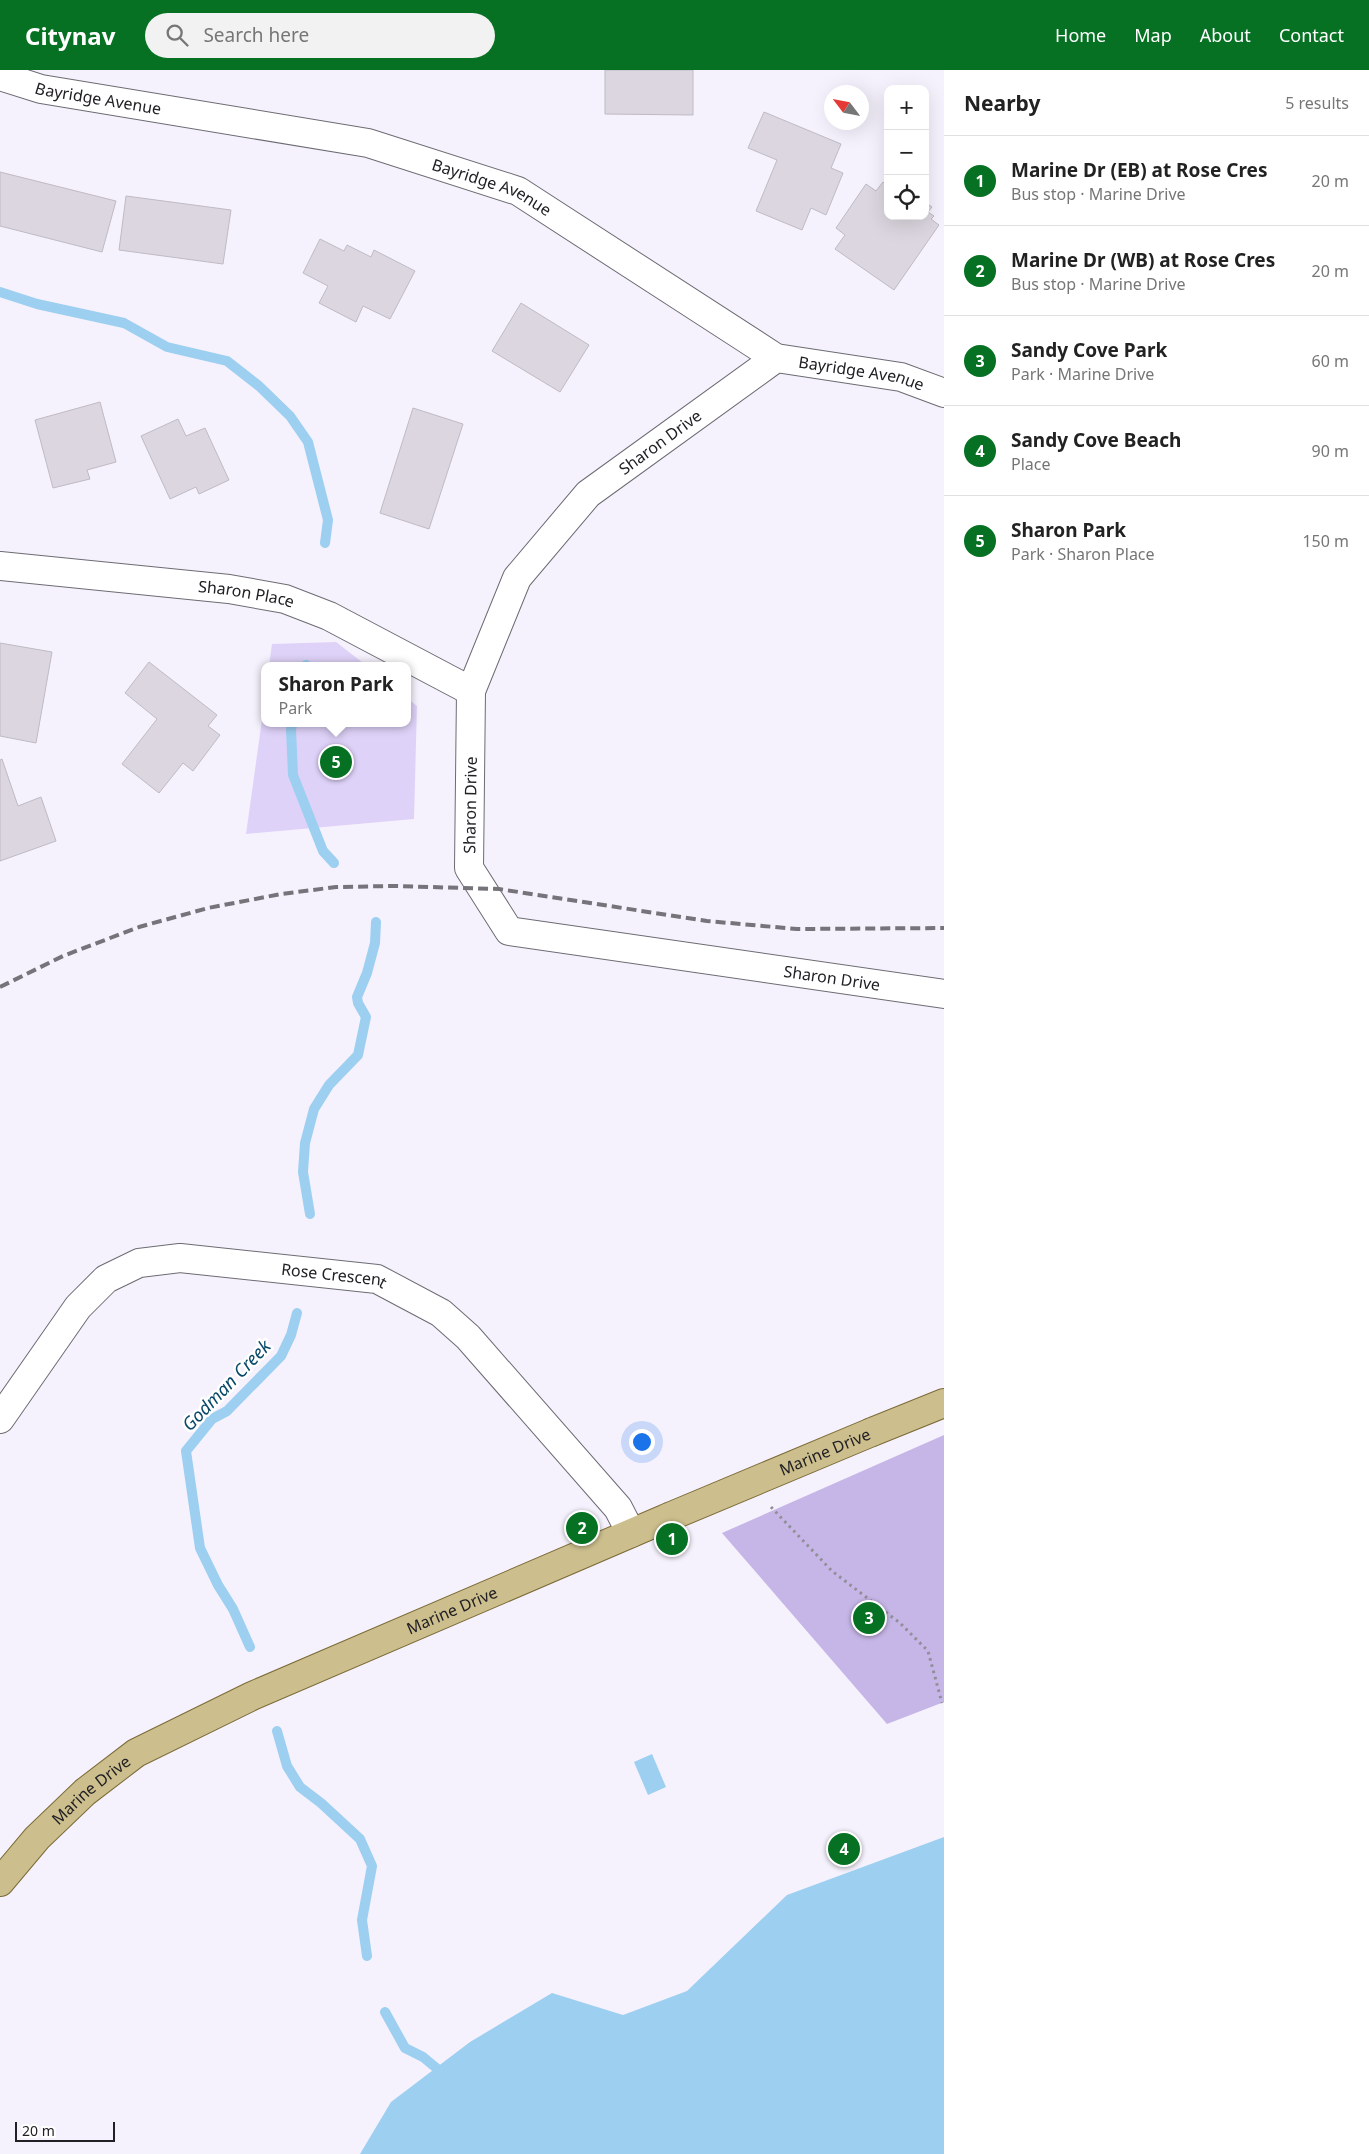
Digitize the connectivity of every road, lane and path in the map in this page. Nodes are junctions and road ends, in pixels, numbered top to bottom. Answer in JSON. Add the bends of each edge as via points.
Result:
{"nodes":[{"id":1,"x":0,"y":76,"type":"edge"},
{"id":2,"x":776,"y":358,"type":"junction"},
{"id":3,"x":944,"y":393,"type":"edge"},
{"id":4,"x":0,"y":566,"type":"edge"},
{"id":5,"x":471,"y":691,"type":"junction"},
{"id":6,"x":944,"y":994,"type":"edge"},
{"id":7,"x":944,"y":1403,"type":"edge"},
{"id":8,"x":0,"y":1419,"type":"edge"},
{"id":9,"x":770,"y":1506,"type":"dead end"},
{"id":10,"x":631,"y":1534,"type":"junction"},
{"id":11,"x":942,"y":1703,"type":"dead end"},
{"id":12,"x":0,"y":1882,"type":"edge"}],
"edges":[{"from":1,"to":2,"type":"street","name":"Bayridge Avenue","via":[[40,88],[368,143],[518,191]]},
{"from":2,"to":3,"type":"street","name":"Bayridge Avenue","via":[[901,377]]},
{"from":2,"to":5,"type":"street","name":"Sharon Drive","via":[[588,494],[517,578]]},
{"from":4,"to":5,"type":"street","name":"Sharon Place","via":[[229,589],[285,599],[329,616]]},
{"from":5,"to":6,"type":"street","name":"Sharon Drive","via":[[469,868],[509,932]]},
{"from":7,"to":10,"type":"main road","name":"Marine Drive","bridge":true},
{"from":8,"to":10,"type":"street","name":"Rose Crescent","via":[[78,1306],[106,1279],[139,1264],[180,1258],[377,1279],[441,1313],[468,1337],[618,1508]]},
{"from":9,"to":11,"type":"path","via":[[832,1571],[900,1623],[928,1651]]},
{"from":10,"to":12,"type":"main road","name":"Marine Drive","via":[[252,1696],[136,1753],[85,1792],[36,1838]]}]}
